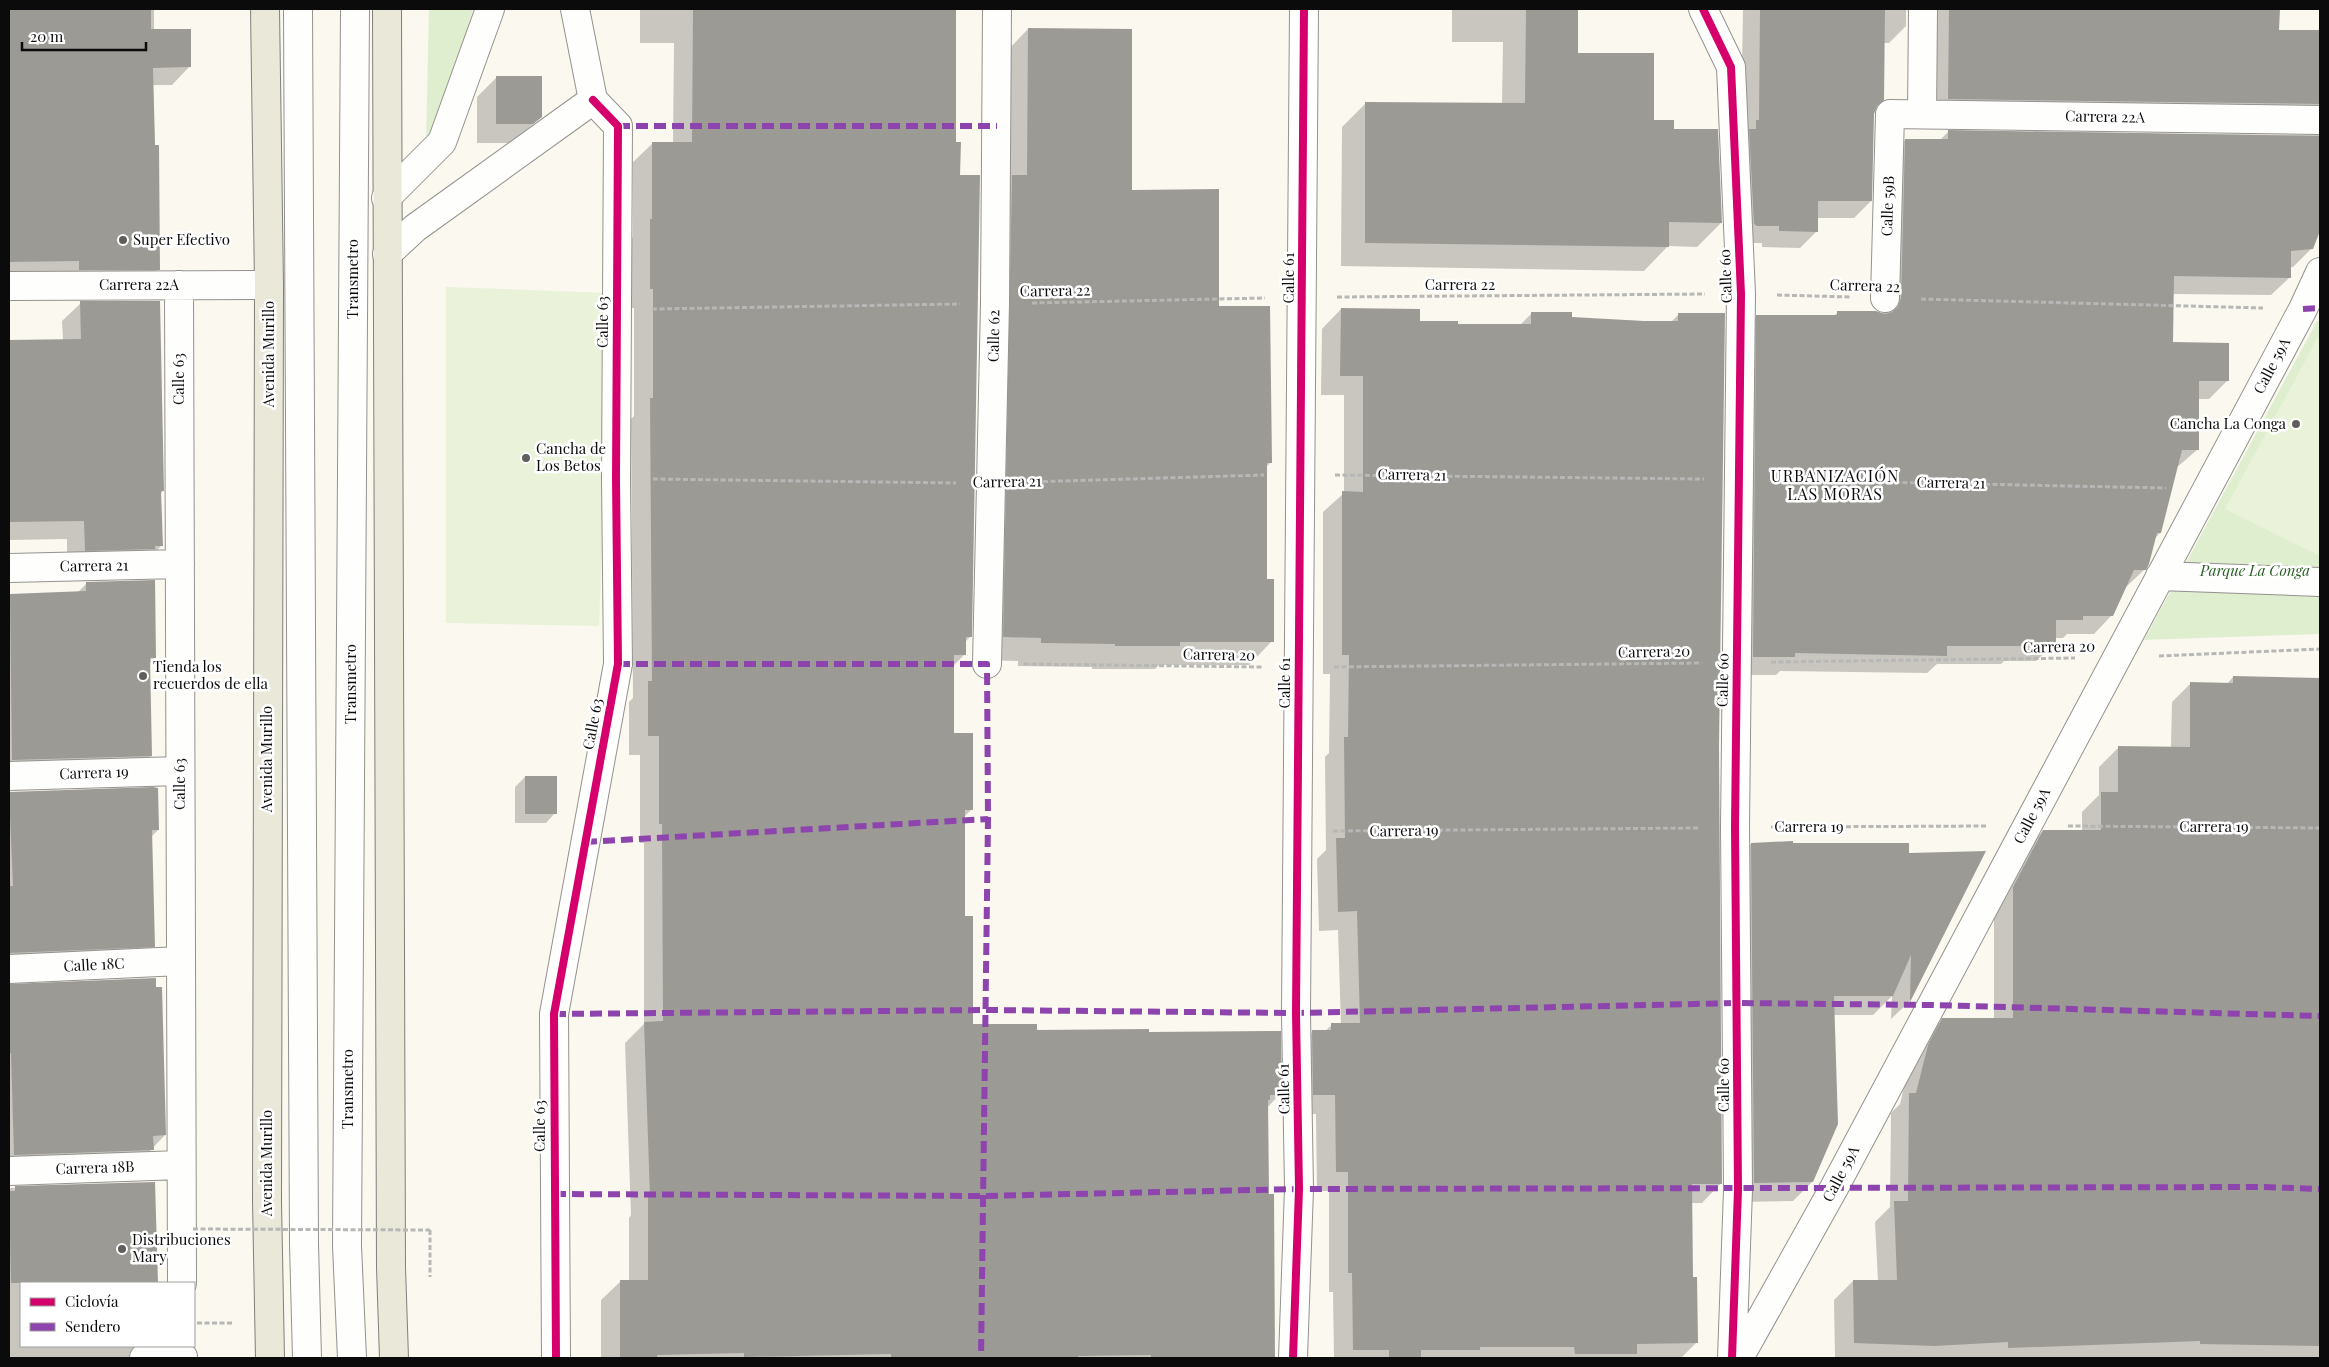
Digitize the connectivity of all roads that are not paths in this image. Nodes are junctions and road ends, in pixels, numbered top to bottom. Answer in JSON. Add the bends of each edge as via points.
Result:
{"nodes":[{"id":1,"x":265,"y":9,"type":"edge"},
{"id":2,"x":298,"y":9,"type":"edge"},
{"id":3,"x":355,"y":9,"type":"edge"},
{"id":4,"x":387,"y":9,"type":"edge"},
{"id":5,"x":490,"y":9,"type":"edge"},
{"id":6,"x":575,"y":9,"type":"edge"},
{"id":7,"x":997,"y":9,"type":"edge"},
{"id":8,"x":1304,"y":9,"type":"edge"},
{"id":9,"x":1703,"y":9,"type":"edge"},
{"id":10,"x":1923,"y":9,"type":"edge"},
{"id":11,"x":593,"y":100,"type":"junction"},
{"id":12,"x":1890,"y":114,"type":"joint"},
{"id":13,"x":1922,"y":114,"type":"junction"},
{"id":14,"x":2320,"y":120,"type":"edge"},
{"id":15,"x":386,"y":198,"type":"junction"},
{"id":16,"x":387,"y":254,"type":"junction"},
{"id":17,"x":2320,"y":272,"type":"edge"},
{"id":18,"x":179,"y":284,"type":"junction"},
{"id":19,"x":269,"y":284,"type":"junction"},
{"id":20,"x":9,"y":286,"type":"edge"},
{"id":21,"x":1885,"y":298,"type":"road end"},
{"id":22,"x":2311,"y":299,"type":"edge"},
{"id":23,"x":180,"y":564,"type":"junction"},
{"id":24,"x":9,"y":568,"type":"edge"},
{"id":25,"x":2160,"y":576,"type":"junction"},
{"id":26,"x":2320,"y":582,"type":"edge"},
{"id":27,"x":987,"y":664,"type":"road end"},
{"id":28,"x":180,"y":771,"type":"junction"},
{"id":29,"x":9,"y":776,"type":"edge"},
{"id":30,"x":180,"y":961,"type":"junction"},
{"id":31,"x":9,"y":969,"type":"edge"},
{"id":32,"x":181,"y":1165,"type":"junction"},
{"id":33,"x":9,"y":1171,"type":"edge"},
{"id":34,"x":182,"y":1282,"type":"edge"},
{"id":35,"x":183,"y":1354,"type":"edge"},
{"id":36,"x":144,"y":1358,"type":"edge"},
{"id":37,"x":270,"y":1358,"type":"edge"},
{"id":38,"x":307,"y":1358,"type":"edge"},
{"id":39,"x":352,"y":1358,"type":"edge"},
{"id":40,"x":394,"y":1358,"type":"edge"},
{"id":41,"x":556,"y":1358,"type":"edge"},
{"id":42,"x":1293,"y":1358,"type":"edge"},
{"id":43,"x":1732,"y":1358,"type":"edge"},
{"id":44,"x":1739,"y":1358,"type":"edge"}],
"edges":[{"from":1,"to":19,"type":"main road","name":"Avenida Murillo"},
{"from":2,"to":38,"type":"street"},
{"from":3,"to":39,"type":"street","name":"Transmetro","via":[[347,1236]]},
{"from":4,"to":15,"type":"main road"},
{"from":5,"to":15,"type":"street","via":[[442,142]]},
{"from":6,"to":11,"type":"street"},
{"from":7,"to":27,"type":"street","name":"Calle 62"},
{"from":8,"to":42,"type":"street","name":"Calle 61","via":[[1296,1013],[1299,1189]]},
{"from":9,"to":43,"type":"street","name":"Calle 60","via":[[1731,67],[1741,294],[1736,827],[1738,1190]]},
{"from":10,"to":13,"type":"street"},
{"from":11,"to":16,"type":"street","via":[[415,228]]},
{"from":11,"to":41,"type":"street","name":"Calle 63","via":[[618,126],[618,664],[554,1014]]},
{"from":12,"to":13,"type":"street","name":"Carrera 22A"},
{"from":12,"to":21,"type":"street","name":"Calle 59B"},
{"from":13,"to":14,"type":"street","name":"Carrera 22A"},
{"from":15,"to":16,"type":"main road"},
{"from":16,"to":40,"type":"main road"},
{"from":17,"to":22,"type":"street","name":"Calle 59A"},
{"from":18,"to":19,"type":"street","name":"Carrera 22A"},
{"from":18,"to":20,"type":"street","name":"Carrera 22A"},
{"from":18,"to":23,"type":"street","name":"Calle 63"},
{"from":19,"to":37,"type":"main road","name":"Avenida Murillo","via":[[266,1200]]},
{"from":22,"to":25,"type":"street","name":"Calle 59A"},
{"from":23,"to":24,"type":"street","name":"Carrera 21"},
{"from":23,"to":28,"type":"street","name":"Calle 63"},
{"from":25,"to":26,"type":"street"},
{"from":25,"to":44,"type":"street","name":"Calle 59A","via":[[1834,1188]]},
{"from":28,"to":29,"type":"street","name":"Carrera 19"},
{"from":28,"to":30,"type":"street","name":"Calle 63"},
{"from":30,"to":31,"type":"street","name":"Calle 18C"},
{"from":30,"to":32,"type":"street","name":"Calle 63"},
{"from":32,"to":33,"type":"street","name":"Carrera 18B"},
{"from":32,"to":34,"type":"street","name":"Calle 63"},
{"from":35,"to":36,"type":"street"}]}
